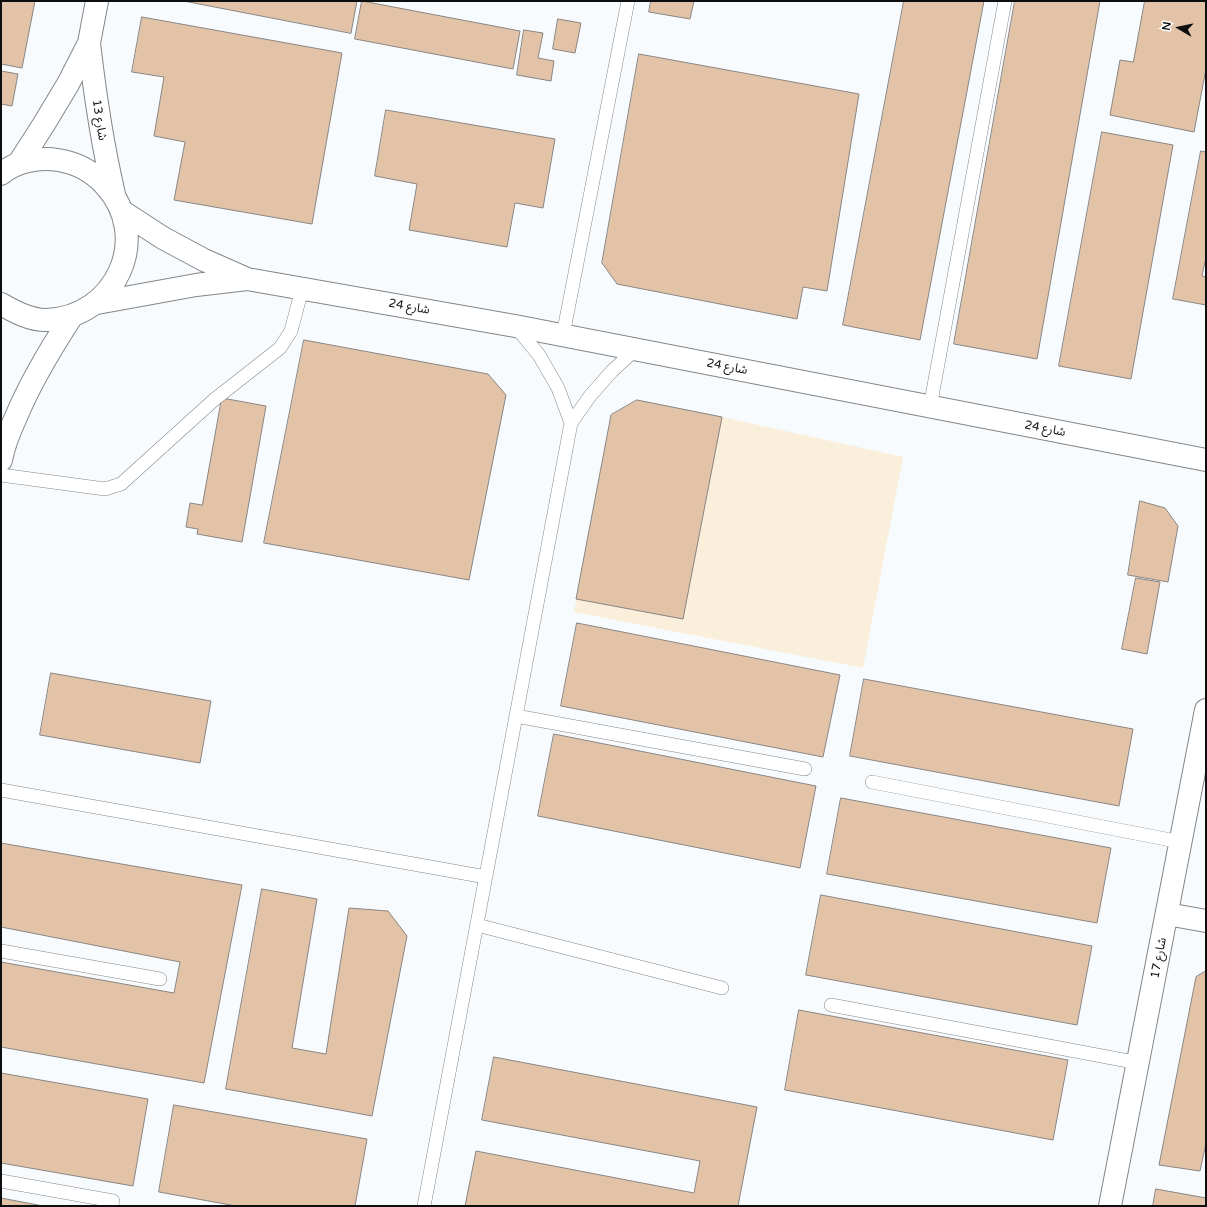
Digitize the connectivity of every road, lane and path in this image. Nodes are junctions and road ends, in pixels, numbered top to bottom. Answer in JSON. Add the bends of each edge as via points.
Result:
{"nodes":[{"id":1,"x":97,"y":1,"type":"edge"},
{"id":2,"x":628,"y":1,"type":"edge"},
{"id":3,"x":1005,"y":1,"type":"edge"},
{"id":4,"x":89,"y":43,"type":"junction"},
{"id":5,"x":7,"y":169,"type":"edge"},
{"id":6,"x":118,"y":204,"type":"junction"},
{"id":7,"x":247,"y":279,"type":"junction"},
{"id":8,"x":302,"y":289,"type":"junction"},
{"id":9,"x":96,"y":303,"type":"junction"},
{"id":10,"x":1,"y":304,"type":"edge"},
{"id":11,"x":72,"y":316,"type":"junction"},
{"id":12,"x":514,"y":326,"type":"junction"},
{"id":13,"x":563,"y":335,"type":"junction"},
{"id":14,"x":636,"y":349,"type":"junction"},
{"id":15,"x":930,"y":407,"type":"junction"},
{"id":16,"x":1,"y":423,"type":"edge"},
{"id":17,"x":571,"y":423,"type":"junction"},
{"id":18,"x":2,"y":453,"type":"edge"},
{"id":19,"x":1206,"y":460,"type":"edge"},
{"id":20,"x":1,"y":475,"type":"edge"},
{"id":21,"x":1206,"y":710,"type":"edge"},
{"id":22,"x":516,"y":716,"type":"junction"},
{"id":23,"x":805,"y":769,"type":"dead end"},
{"id":24,"x":872,"y":782,"type":"dead end"},
{"id":25,"x":1,"y":790,"type":"edge"},
{"id":26,"x":1181,"y":842,"type":"junction"},
{"id":27,"x":486,"y":877,"type":"junction"},
{"id":28,"x":1167,"y":914,"type":"junction"},
{"id":29,"x":1206,"y":921,"type":"edge"},
{"id":30,"x":477,"y":925,"type":"junction"},
{"id":31,"x":1,"y":951,"type":"edge"},
{"id":32,"x":160,"y":979,"type":"dead end"},
{"id":33,"x":722,"y":988,"type":"dead end"},
{"id":34,"x":831,"y":1005,"type":"dead end"},
{"id":35,"x":1139,"y":1063,"type":"junction"},
{"id":36,"x":1,"y":1181,"type":"edge"},
{"id":37,"x":113,"y":1201,"type":"dead end"},
{"id":38,"x":424,"y":1206,"type":"edge"},
{"id":39,"x":1110,"y":1206,"type":"edge"}],
"edges":[{"from":1,"to":4,"type":"street","name":"شارع 13"},
{"from":2,"to":13,"type":"lane"},
{"from":3,"to":15,"type":"lane"},
{"from":4,"to":5,"type":"street","name":"شارع 13","via":[[64,91]]},
{"from":4,"to":6,"type":"street","name":"شارع 13","via":[[100,132]]},
{"from":5,"to":6,"type":"street","name":"شارع 24","via":[[46,158],[72,163],[96,175]]},
{"from":6,"to":7,"type":"street","name":"شارع 24","via":[[163,238]]},
{"from":6,"to":9,"type":"street","name":"شارع 13","via":[[127,237],[124,262],[113,284]]},
{"from":7,"to":8,"type":"street","name":"شارع 24"},
{"from":7,"to":9,"type":"street","name":"شارع 24","via":[[182,287]]},
{"from":8,"to":12,"type":"street","name":"شارع 24"},
{"from":8,"to":20,"type":"lane","via":[[291,331],[280,348],[215,399],[121,484],[105,489]]},
{"from":9,"to":11,"type":"street"},
{"from":10,"to":11,"type":"street","via":[[19,315],[46,320]]},
{"from":11,"to":18,"type":"street","via":[[23,400]]},
{"from":12,"to":13,"type":"street","name":"شارع 24"},
{"from":12,"to":17,"type":"lane","via":[[539,355],[558,388]]},
{"from":13,"to":14,"type":"street","name":"شارع 24"},
{"from":14,"to":15,"type":"street","name":"شارع 24"},
{"from":14,"to":17,"type":"lane","via":[[594,391]]},
{"from":15,"to":19,"type":"street","name":"شارع 24"},
{"from":16,"to":18,"type":"street"},
{"from":17,"to":22,"type":"lane"},
{"from":21,"to":26,"type":"street","name":"شارع 17"},
{"from":22,"to":23,"type":"lane"},
{"from":22,"to":27,"type":"lane"},
{"from":24,"to":26,"type":"lane"},
{"from":25,"to":27,"type":"lane"},
{"from":26,"to":28,"type":"street","name":"شارع 17"},
{"from":27,"to":30,"type":"lane"},
{"from":28,"to":29,"type":"street"},
{"from":28,"to":35,"type":"street","name":"شارع 17"},
{"from":30,"to":33,"type":"lane"},
{"from":30,"to":38,"type":"lane"},
{"from":31,"to":32,"type":"lane"},
{"from":34,"to":35,"type":"lane"},
{"from":35,"to":39,"type":"street","name":"شارع 17"},
{"from":36,"to":37,"type":"lane"}]}
